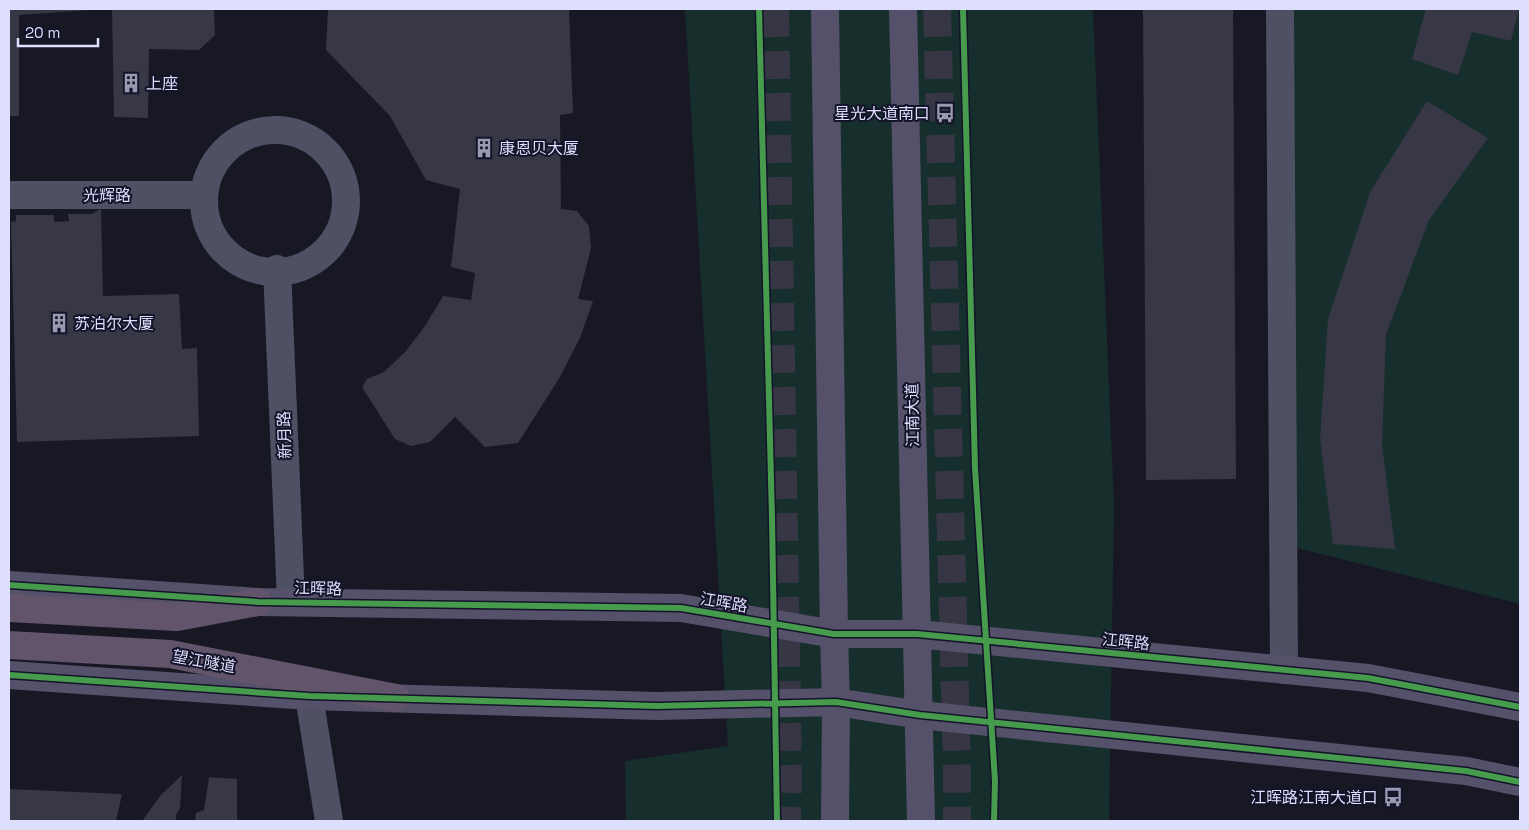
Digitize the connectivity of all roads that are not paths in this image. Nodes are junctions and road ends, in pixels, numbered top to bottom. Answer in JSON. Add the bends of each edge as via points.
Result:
{"nodes":[{"id":1,"x":825,"y":9,"type":"edge"},
{"id":2,"x":903,"y":9,"type":"edge"},
{"id":3,"x":1280,"y":9,"type":"edge"},
{"id":4,"x":9,"y":195,"type":"edge"},
{"id":5,"x":204,"y":195,"type":"junction"},
{"id":6,"x":278,"y":269,"type":"junction"},
{"id":7,"x":9,"y":585,"type":"edge"},
{"id":8,"x":291,"y":601,"type":"junction"},
{"id":9,"x":258,"y":602,"type":"junction"},
{"id":10,"x":9,"y":608,"type":"edge"},
{"id":11,"x":834,"y":634,"type":"junction"},
{"id":12,"x":916,"y":634,"type":"junction"},
{"id":13,"x":9,"y":645,"type":"edge"},
{"id":14,"x":1284,"y":670,"type":"junction"},
{"id":15,"x":9,"y":675,"type":"edge"},
{"id":16,"x":309,"y":696,"type":"junction"},
{"id":17,"x":396,"y":698,"type":"junction"},
{"id":18,"x":836,"y":702,"type":"junction"},
{"id":19,"x":1520,"y":707,"type":"edge"},
{"id":20,"x":920,"y":715,"type":"junction"},
{"id":21,"x":1520,"y":782,"type":"edge"},
{"id":22,"x":329,"y":821,"type":"edge"},
{"id":23,"x":835,"y":821,"type":"edge"},
{"id":24,"x":921,"y":821,"type":"edge"}],
"edges":[{"from":1,"to":11,"type":"main road"},
{"from":2,"to":12,"type":"main road","name":"江南大道"},
{"from":3,"to":14,"type":"street"},
{"from":4,"to":5,"type":"street","name":"光辉路"},
{"from":5,"to":6,"type":"street","via":[[206,219],[216,241],[232,259],[254,270]]},
{"from":5,"to":6,"type":"street","via":[[211,172],[224,151],[244,137],[267,130],[291,132],[314,141],[332,157],[343,178],[347,200],[344,222],[334,242],[319,258],[299,269]]},
{"from":6,"to":8,"type":"street","name":"新月路"},
{"from":7,"to":9,"type":"main road","name":"江晖路"},
{"from":8,"to":9,"type":"main road","name":"江晖路"},
{"from":8,"to":11,"type":"main road","name":"江晖路","via":[[681,608]]},
{"from":9,"to":10,"type":"highway","via":[[177,617]]},
{"from":11,"to":12,"type":"main road","name":"江晖路"},
{"from":11,"to":18,"type":"main road"},
{"from":12,"to":14,"type":"main road","name":"江晖路"},
{"from":12,"to":20,"type":"main road","name":"江南大道"},
{"from":13,"to":17,"type":"highway","name":"望江隧道","via":[[170,654]]},
{"from":14,"to":19,"type":"main road","name":"江晖路","via":[[1368,678]]},
{"from":15,"to":16,"type":"main road"},
{"from":16,"to":17,"type":"main road"},
{"from":16,"to":22,"type":"street"},
{"from":17,"to":18,"type":"main road","via":[[657,706]]},
{"from":18,"to":20,"type":"main road"},
{"from":18,"to":23,"type":"main road"},
{"from":20,"to":21,"type":"main road","via":[[1466,771]]},
{"from":20,"to":24,"type":"main road","name":"江南大道"}]}
